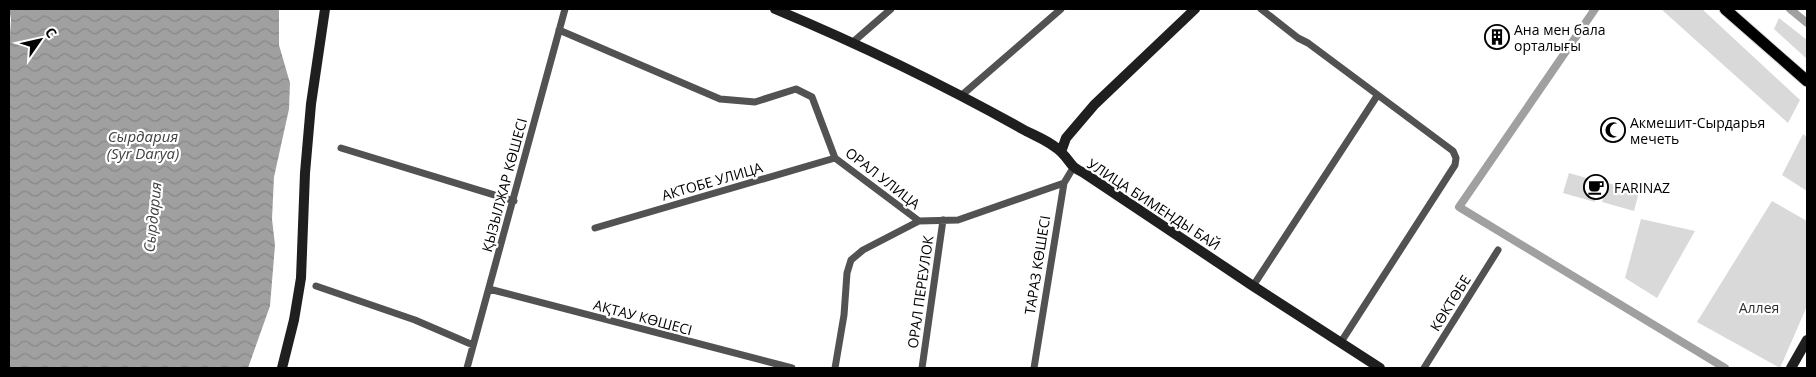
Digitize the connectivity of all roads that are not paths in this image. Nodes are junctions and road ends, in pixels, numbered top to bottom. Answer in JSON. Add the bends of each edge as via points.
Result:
{"nodes":[{"id":1,"x":324,"y":9,"type":"edge"},
{"id":2,"x":565,"y":9,"type":"edge"},
{"id":3,"x":775,"y":9,"type":"edge"},
{"id":4,"x":891,"y":9,"type":"edge"},
{"id":5,"x":1061,"y":9,"type":"edge"},
{"id":6,"x":1195,"y":9,"type":"edge"},
{"id":7,"x":1261,"y":9,"type":"edge"},
{"id":8,"x":1724,"y":9,"type":"edge"},
{"id":9,"x":559,"y":30,"type":"junction"},
{"id":10,"x":853,"y":42,"type":"junction"},
{"id":11,"x":1807,"y":80,"type":"edge"},
{"id":12,"x":962,"y":95,"type":"junction"},
{"id":13,"x":1377,"y":96,"type":"junction"},
{"id":14,"x":341,"y":148,"type":"dead end"},
{"id":15,"x":1062,"y":152,"type":"junction"},
{"id":16,"x":836,"y":158,"type":"junction"},
{"id":17,"x":1072,"y":168,"type":"junction"},
{"id":18,"x":1064,"y":183,"type":"junction"},
{"id":19,"x":514,"y":201,"type":"junction"},
{"id":20,"x":943,"y":220,"type":"junction"},
{"id":21,"x":919,"y":221,"type":"junction"},
{"id":22,"x":595,"y":228,"type":"dead end"},
{"id":23,"x":1498,"y":250,"type":"dead end"},
{"id":24,"x":316,"y":286,"type":"dead end"},
{"id":25,"x":1253,"y":286,"type":"junction"},
{"id":26,"x":489,"y":289,"type":"junction"},
{"id":27,"x":1807,"y":340,"type":"edge"},
{"id":28,"x":1341,"y":342,"type":"junction"},
{"id":29,"x":474,"y":345,"type":"junction"},
{"id":30,"x":282,"y":368,"type":"edge"},
{"id":31,"x":467,"y":368,"type":"edge"},
{"id":32,"x":792,"y":368,"type":"edge"},
{"id":33,"x":836,"y":368,"type":"edge"},
{"id":34,"x":922,"y":368,"type":"edge"},
{"id":35,"x":1034,"y":368,"type":"edge"},
{"id":36,"x":1380,"y":368,"type":"edge"},
{"id":37,"x":1424,"y":368,"type":"edge"},
{"id":38,"x":1790,"y":368,"type":"edge"}],
"edges":[{"from":1,"to":30,"type":"street","via":[[310,114],[301,278]]},
{"from":2,"to":9,"type":"street","name":"ҚЫЗЫЛЖАР КӨШЕСІ"},
{"from":3,"to":10,"type":"street","name":"УЛИЦА БИМЕНДЫ БАЙ"},
{"from":4,"to":10,"type":"street"},
{"from":5,"to":12,"type":"street"},
{"from":6,"to":15,"type":"street","via":[[1095,104],[1066,138]]},
{"from":7,"to":13,"type":"street"},
{"from":8,"to":11,"type":"main road"},
{"from":9,"to":16,"type":"street","name":"ОРАЛ УЛИЦА","via":[[720,99],[755,102],[796,89],[812,97]]},
{"from":9,"to":19,"type":"street","name":"ҚЫЗЫЛЖАР КӨШЕСІ"},
{"from":10,"to":12,"type":"street","name":"УЛИЦА БИМЕНДЫ БАЙ"},
{"from":12,"to":15,"type":"street","name":"УЛИЦА БИМЕНДЫ БАЙ"},
{"from":13,"to":25,"type":"street"},
{"from":13,"to":28,"type":"street","via":[[1453,151],[1455,165]]},
{"from":14,"to":19,"type":"street"},
{"from":15,"to":17,"type":"street","name":"УЛИЦА БИМЕНДЫ БАЙ"},
{"from":16,"to":21,"type":"street","name":"ОРАЛ УЛИЦА"},
{"from":16,"to":22,"type":"street","name":"АКТОБЕ УЛИЦА"},
{"from":17,"to":18,"type":"street","name":"ТАРАЗ КӨШЕСІ"},
{"from":17,"to":25,"type":"street","name":"УЛИЦА БИМЕНДЫ БАЙ"},
{"from":18,"to":20,"type":"street","name":"ОРАЛ УЛИЦА","via":[[958,220]]},
{"from":18,"to":35,"type":"street","name":"ТАРАЗ КӨШЕСІ"},
{"from":19,"to":26,"type":"street","name":"ҚЫЗЫЛЖАР КӨШЕСІ"},
{"from":20,"to":21,"type":"street","name":"ОРАЛ УЛИЦА"},
{"from":20,"to":34,"type":"street","name":"ОРАЛ ПЕРЕУЛОК"},
{"from":21,"to":33,"type":"street","via":[[863,250],[851,260]]},
{"from":23,"to":37,"type":"street","name":"КӨКТӨБЕ"},
{"from":24,"to":29,"type":"street","via":[[415,320]]},
{"from":25,"to":28,"type":"street","name":"УЛИЦА БИМЕНДЫ БАЙ"},
{"from":26,"to":29,"type":"street","name":"ҚЫЗЫЛЖАР КӨШЕСІ"},
{"from":26,"to":32,"type":"street","name":"АҚТАУ КӨШЕСІ"},
{"from":27,"to":38,"type":"street"},
{"from":28,"to":36,"type":"street","name":"УЛИЦА БИМЕНДЫ БАЙ"},
{"from":29,"to":31,"type":"street","name":"ҚЫЗЫЛЖАР КӨШЕСІ"}]}
